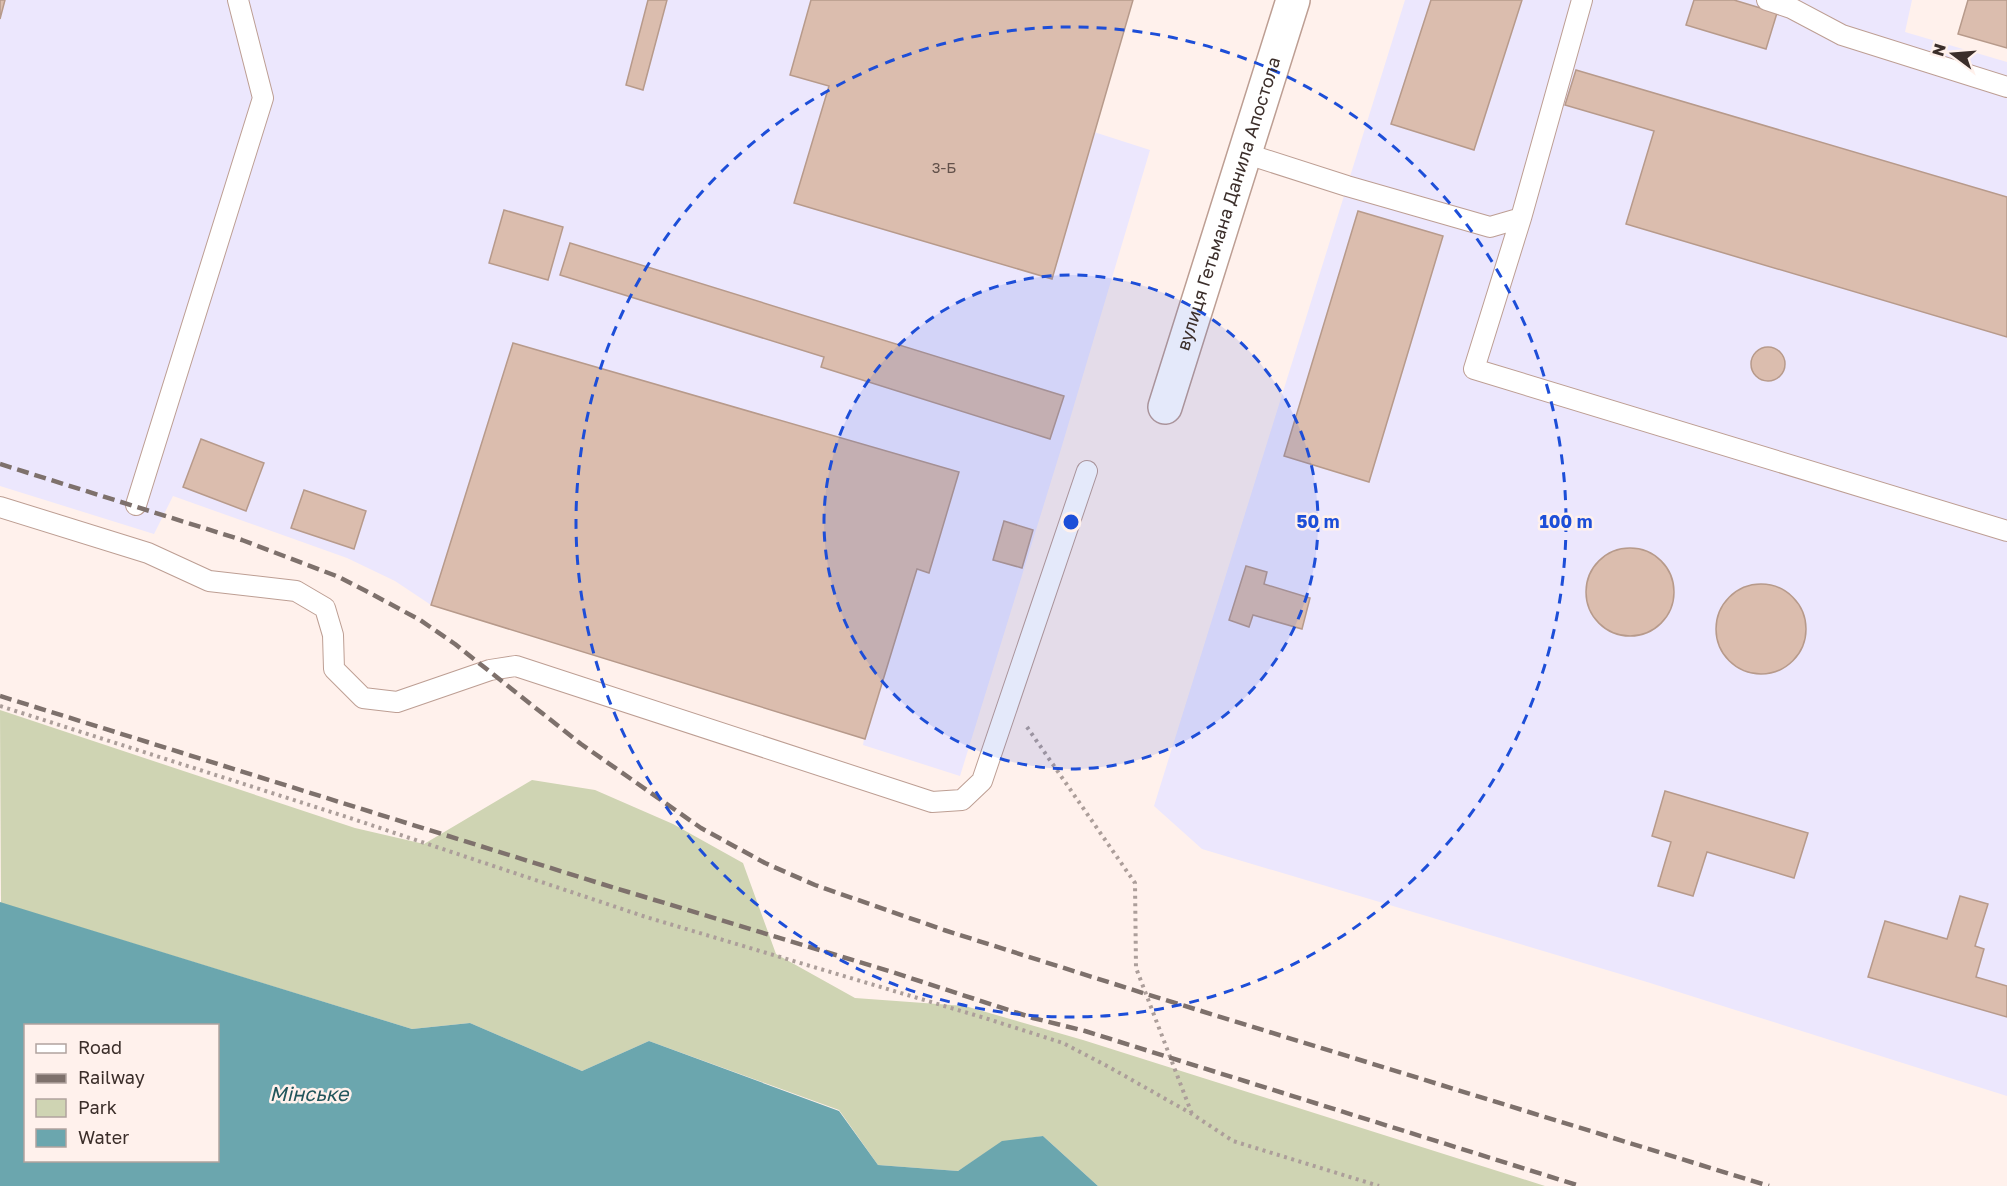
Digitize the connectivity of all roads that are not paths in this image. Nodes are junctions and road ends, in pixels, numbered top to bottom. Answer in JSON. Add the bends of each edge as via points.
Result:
{"nodes":[{"id":1,"x":238,"y":0,"type":"edge"},
{"id":2,"x":1293,"y":0,"type":"edge"},
{"id":3,"x":1582,"y":0,"type":"edge"},
{"id":4,"x":1767,"y":0,"type":"edge"},
{"id":5,"x":2007,"y":87,"type":"edge"},
{"id":6,"x":1244,"y":153,"type":"junction"},
{"id":7,"x":1521,"y":218,"type":"junction"},
{"id":8,"x":1165,"y":407,"type":"dead end"},
{"id":9,"x":1087,"y":471,"type":"dead end"},
{"id":10,"x":136,"y":505,"type":"dead end"},
{"id":11,"x":0,"y":507,"type":"edge"},
{"id":12,"x":2007,"y":531,"type":"edge"}],
"edges":[{"from":1,"to":10,"type":"lane","via":[[263,98]]},
{"from":2,"to":6,"type":"street","name":"вулиця Гетьмана Данила Апостола"},
{"from":3,"to":7,"type":"lane"},
{"from":4,"to":5,"type":"lane","via":[[1842,35]]},
{"from":6,"to":7,"type":"lane","via":[[1490,227]]},
{"from":6,"to":8,"type":"street","name":"вулиця Гетьмана Данила Апостола"},
{"from":7,"to":12,"type":"lane","via":[[1474,369]]},
{"from":9,"to":11,"type":"lane","via":[[982,781],[962,800],[932,802],[516,666],[490,670],[397,702],[363,698],[334,669],[333,635],[325,608],[296,591],[209,581],[148,553]]}]}
